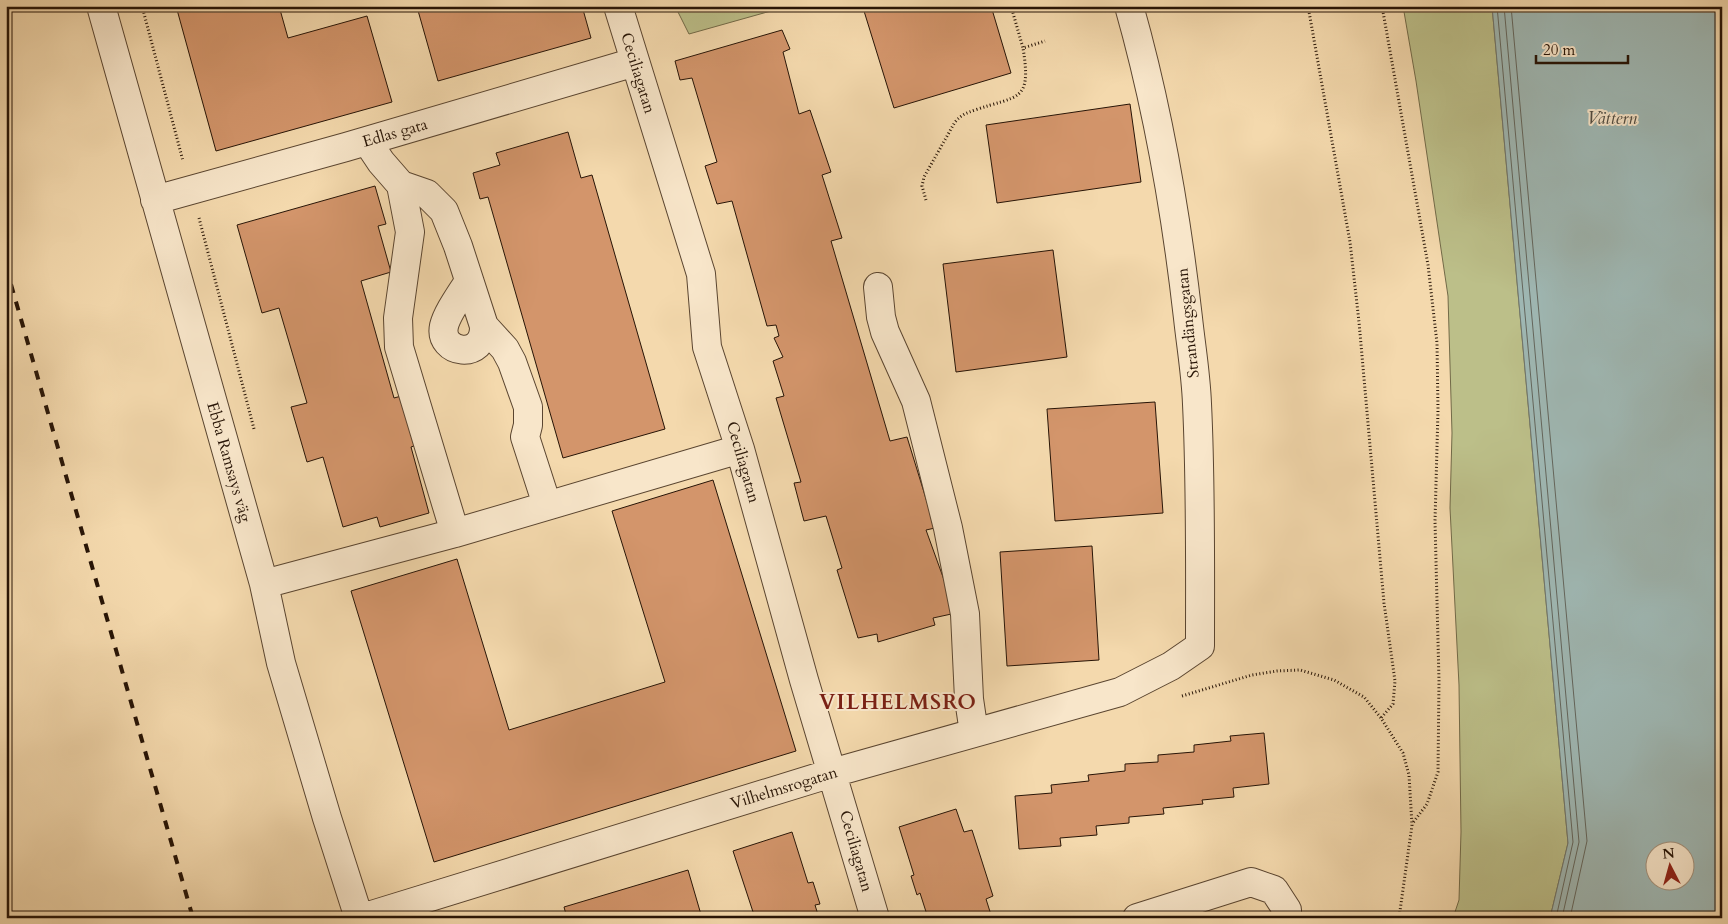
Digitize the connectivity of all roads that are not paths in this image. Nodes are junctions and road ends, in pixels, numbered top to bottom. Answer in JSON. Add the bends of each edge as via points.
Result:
{"nodes":[{"id":1,"x":101,"y":6,"type":"edge"},
{"id":2,"x":618,"y":6,"type":"edge"},
{"id":3,"x":1129,"y":6,"type":"edge"},
{"id":4,"x":635,"y":62,"type":"junction"},
{"id":5,"x":367,"y":141,"type":"junction"},
{"id":6,"x":401,"y":185,"type":"junction"},
{"id":7,"x":155,"y":200,"type":"junction"},
{"id":8,"x":469,"y":281,"type":"junction"},
{"id":9,"x":878,"y":287,"type":"dead end"},
{"id":10,"x":484,"y":326,"type":"junction"},
{"id":11,"x":740,"y":449,"type":"junction"},
{"id":12,"x":547,"y":505,"type":"junction"},
{"id":13,"x":454,"y":532,"type":"junction"},
{"id":14,"x":264,"y":584,"type":"junction"},
{"id":15,"x":1200,"y":646,"type":"joint"},
{"id":16,"x":974,"y":733,"type":"junction"},
{"id":17,"x":832,"y":773,"type":"junction"},
{"id":18,"x":358,"y":918,"type":"edge"},
{"id":19,"x":362,"y":918,"type":"edge"},
{"id":20,"x":875,"y":918,"type":"edge"},
{"id":21,"x":1137,"y":918,"type":"edge"},
{"id":22,"x":1287,"y":918,"type":"edge"}],
"edges":[{"from":1,"to":7,"type":"street","name":"Ebba Ramsays väg"},
{"from":2,"to":4,"type":"street","name":"Ceciliagatan"},
{"from":3,"to":15,"type":"street","name":"Strandängsgatan","via":[[1144,58],[1166,161],[1183,271],[1197,402]]},
{"from":4,"to":5,"type":"street","name":"Edlas gata"},
{"from":4,"to":11,"type":"street","name":"Ceciliagatan","via":[[701,274],[707,347]]},
{"from":5,"to":6,"type":"street"},
{"from":5,"to":7,"type":"street","name":"Edlas gata"},
{"from":6,"to":8,"type":"street","via":[[427,194],[444,211]]},
{"from":6,"to":13,"type":"street","via":[[410,232],[398,318],[400,347]]},
{"from":7,"to":14,"type":"street","name":"Ebba Ramsays väg"},
{"from":8,"to":10,"type":"street"},
{"from":8,"to":10,"type":"street","via":[[444,325],[445,337],[453,347],[465,350],[478,346],[485,333]]},
{"from":9,"to":16,"type":"street","via":[[885,332],[916,401],[948,528],[965,614]]},
{"from":10,"to":12,"type":"street","via":[[505,349],[528,407],[526,437]]},
{"from":11,"to":12,"type":"street"},
{"from":11,"to":17,"type":"street","name":"Ceciliagatan"},
{"from":12,"to":13,"type":"street"},
{"from":13,"to":14,"type":"street"},
{"from":14,"to":18,"type":"street","name":"Ebba Ramsays väg","via":[[281,662]]},
{"from":15,"to":16,"type":"street","name":"Vilhelmsrogatan","via":[[1171,666],[1120,692]]},
{"from":16,"to":17,"type":"street","name":"Vilhelmsrogatan"},
{"from":17,"to":19,"type":"street","name":"Vilhelmsrogatan"},
{"from":17,"to":20,"type":"street","name":"Ceciliagatan"},
{"from":21,"to":22,"type":"street","via":[[1251,882],[1274,890],[1287,910]]}]}
